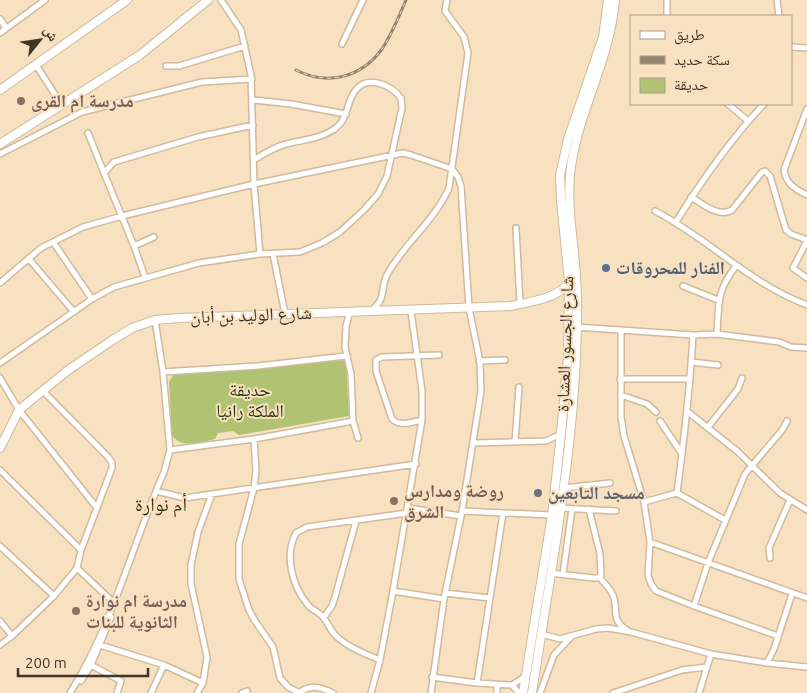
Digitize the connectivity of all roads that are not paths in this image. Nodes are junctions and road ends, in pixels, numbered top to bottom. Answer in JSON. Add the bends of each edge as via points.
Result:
{"nodes":[{"id":1,"x":46,"y":0,"type":"edge"},
{"id":2,"x":127,"y":0,"type":"edge"},
{"id":3,"x":208,"y":0,"type":"edge"},
{"id":4,"x":221,"y":0,"type":"edge"},
{"id":5,"x":362,"y":0,"type":"edge"},
{"id":6,"x":447,"y":0,"type":"edge"},
{"id":7,"x":608,"y":0,"type":"edge"},
{"id":8,"x":615,"y":0,"type":"edge"},
{"id":9,"x":667,"y":0,"type":"edge"},
{"id":10,"x":777,"y":0,"type":"edge"},
{"id":11,"x":667,"y":15,"type":"edge"},
{"id":12,"x":779,"y":15,"type":"edge"},
{"id":13,"x":0,"y":20,"type":"edge"},
{"id":14,"x":6,"y":28,"type":"junction"},
{"id":15,"x":0,"y":33,"type":"edge"},
{"id":16,"x":342,"y":44,"type":"dead end"},
{"id":17,"x":245,"y":46,"type":"junction"},
{"id":18,"x":792,"y":46,"type":"edge"},
{"id":19,"x":807,"y":48,"type":"edge"},
{"id":20,"x":36,"y":65,"type":"junction"},
{"id":21,"x":166,"y":66,"type":"dead end"},
{"id":22,"x":252,"y":78,"type":"junction"},
{"id":23,"x":0,"y":90,"type":"edge"},
{"id":24,"x":253,"y":100,"type":"junction"},
{"id":25,"x":61,"y":104,"type":"junction"},
{"id":26,"x":729,"y":105,"type":"edge"},
{"id":27,"x":763,"y":105,"type":"edge"},
{"id":28,"x":807,"y":109,"type":"edge"},
{"id":29,"x":346,"y":114,"type":"junction"},
{"id":30,"x":748,"y":121,"type":"junction"},
{"id":31,"x":253,"y":125,"type":"junction"},
{"id":32,"x":28,"y":126,"type":"junction"},
{"id":33,"x":88,"y":133,"type":"dead end"},
{"id":34,"x":32,"y":137,"type":"junction"},
{"id":35,"x":0,"y":144,"type":"edge"},
{"id":36,"x":0,"y":154,"type":"edge"},
{"id":37,"x":390,"y":155,"type":"junction"},
{"id":38,"x":255,"y":158,"type":"junction"},
{"id":39,"x":452,"y":169,"type":"junction"},
{"id":40,"x":104,"y":173,"type":"junction"},
{"id":41,"x":254,"y":184,"type":"junction"},
{"id":42,"x":807,"y":195,"type":"edge"},
{"id":43,"x":691,"y":197,"type":"junction"},
{"id":44,"x":655,"y":211,"type":"dead end"},
{"id":45,"x":122,"y":216,"type":"junction"},
{"id":46,"x":676,"y":222,"type":"junction"},
{"id":47,"x":516,"y":228,"type":"dead end"},
{"id":48,"x":154,"y":238,"type":"dead end"},
{"id":49,"x":807,"y":240,"type":"edge"},
{"id":50,"x":53,"y":242,"type":"junction"},
{"id":51,"x":134,"y":246,"type":"junction"},
{"id":52,"x":260,"y":254,"type":"junction"},
{"id":53,"x":273,"y":254,"type":"junction"},
{"id":54,"x":29,"y":258,"type":"junction"},
{"id":55,"x":736,"y":266,"type":"junction"},
{"id":56,"x":145,"y":278,"type":"junction"},
{"id":57,"x":807,"y":278,"type":"edge"},
{"id":58,"x":569,"y":282,"type":"junction"},
{"id":59,"x":0,"y":283,"type":"edge"},
{"id":60,"x":683,"y":286,"type":"dead end"},
{"id":61,"x":552,"y":295,"type":"junction"},
{"id":62,"x":382,"y":298,"type":"junction"},
{"id":63,"x":92,"y":299,"type":"junction"},
{"id":64,"x":570,"y":300,"type":"junction"},
{"id":65,"x":718,"y":300,"type":"junction"},
{"id":66,"x":520,"y":304,"type":"junction"},
{"id":67,"x":807,"y":305,"type":"edge"},
{"id":68,"x":469,"y":308,"type":"junction"},
{"id":69,"x":371,"y":311,"type":"junction"},
{"id":70,"x":411,"y":311,"type":"junction"},
{"id":71,"x":74,"y":312,"type":"junction"},
{"id":72,"x":350,"y":312,"type":"junction"},
{"id":73,"x":392,"y":312,"type":"junction"},
{"id":74,"x":285,"y":314,"type":"junction"},
{"id":75,"x":155,"y":320,"type":"junction"},
{"id":76,"x":576,"y":327,"type":"junction"},
{"id":77,"x":622,"y":330,"type":"junction"},
{"id":78,"x":716,"y":334,"type":"junction"},
{"id":79,"x":693,"y":335,"type":"junction"},
{"id":80,"x":807,"y":348,"type":"edge"},
{"id":81,"x":439,"y":355,"type":"dead end"},
{"id":82,"x":346,"y":356,"type":"junction"},
{"id":83,"x":417,"y":356,"type":"junction"},
{"id":84,"x":572,"y":356,"type":"junction"},
{"id":85,"x":505,"y":360,"type":"dead end"},
{"id":86,"x":479,"y":361,"type":"junction"},
{"id":87,"x":691,"y":362,"type":"junction"},
{"id":88,"x":0,"y":363,"type":"edge"},
{"id":89,"x":718,"y":366,"type":"dead end"},
{"id":90,"x":163,"y":372,"type":"junction"},
{"id":91,"x":0,"y":378,"type":"edge"},
{"id":92,"x":742,"y":378,"type":"dead end"},
{"id":93,"x":688,"y":379,"type":"junction"},
{"id":94,"x":620,"y":380,"type":"junction"},
{"id":95,"x":519,"y":387,"type":"dead end"},
{"id":96,"x":43,"y":391,"type":"junction"},
{"id":97,"x":620,"y":396,"type":"junction"},
{"id":98,"x":19,"y":410,"type":"junction"},
{"id":99,"x":656,"y":412,"type":"dead end"},
{"id":100,"x":688,"y":412,"type":"junction"},
{"id":101,"x":422,"y":420,"type":"junction"},
{"id":102,"x":353,"y":421,"type":"junction"},
{"id":103,"x":660,"y":421,"type":"dead end"},
{"id":104,"x":787,"y":421,"type":"dead end"},
{"id":105,"x":708,"y":427,"type":"junction"},
{"id":106,"x":561,"y":434,"type":"junction"},
{"id":107,"x":358,"y":438,"type":"dead end"},
{"id":108,"x":254,"y":439,"type":"junction"},
{"id":109,"x":515,"y":442,"type":"junction"},
{"id":110,"x":473,"y":443,"type":"junction"},
{"id":111,"x":0,"y":448,"type":"edge"},
{"id":112,"x":170,"y":450,"type":"junction"},
{"id":113,"x":682,"y":454,"type":"junction"},
{"id":114,"x":416,"y":464,"type":"junction"},
{"id":115,"x":751,"y":465,"type":"junction"},
{"id":116,"x":0,"y":470,"type":"edge"},
{"id":117,"x":610,"y":483,"type":"dead end"},
{"id":118,"x":254,"y":488,"type":"junction"},
{"id":119,"x":564,"y":488,"type":"junction"},
{"id":120,"x":156,"y":492,"type":"junction"},
{"id":121,"x":677,"y":493,"type":"junction"},
{"id":122,"x":212,"y":494,"type":"junction"},
{"id":123,"x":790,"y":500,"type":"junction"},
{"id":124,"x":644,"y":502,"type":"junction"},
{"id":125,"x":97,"y":508,"type":"junction"},
{"id":126,"x":560,"y":508,"type":"junction"},
{"id":127,"x":572,"y":509,"type":"junction"},
{"id":128,"x":408,"y":510,"type":"junction"},
{"id":129,"x":589,"y":510,"type":"junction"},
{"id":130,"x":616,"y":510,"type":"dead end"},
{"id":131,"x":807,"y":510,"type":"edge"},
{"id":132,"x":502,"y":513,"type":"junction"},
{"id":133,"x":462,"y":514,"type":"junction"},
{"id":134,"x":552,"y":515,"type":"junction"},
{"id":135,"x":725,"y":520,"type":"junction"},
{"id":136,"x":356,"y":521,"type":"junction"},
{"id":137,"x":650,"y":542,"type":"junction"},
{"id":138,"x":0,"y":546,"type":"edge"},
{"id":139,"x":81,"y":550,"type":"junction"},
{"id":140,"x":770,"y":558,"type":"dead end"},
{"id":141,"x":708,"y":563,"type":"junction"},
{"id":142,"x":77,"y":568,"type":"junction"},
{"id":143,"x":550,"y":572,"type":"junction"},
{"id":144,"x":563,"y":574,"type":"junction"},
{"id":145,"x":600,"y":578,"type":"junction"},
{"id":146,"x":393,"y":591,"type":"junction"},
{"id":147,"x":792,"y":594,"type":"junction"},
{"id":148,"x":54,"y":596,"type":"junction"},
{"id":149,"x":445,"y":596,"type":"junction"},
{"id":150,"x":490,"y":598,"type":"junction"},
{"id":151,"x":807,"y":598,"type":"edge"},
{"id":152,"x":115,"y":603,"type":"junction"},
{"id":153,"x":694,"y":606,"type":"junction"},
{"id":154,"x":324,"y":617,"type":"junction"},
{"id":155,"x":0,"y":621,"type":"edge"},
{"id":156,"x":631,"y":632,"type":"junction"},
{"id":157,"x":541,"y":634,"type":"junction"},
{"id":158,"x":12,"y":636,"type":"junction"},
{"id":159,"x":573,"y":636,"type":"junction"},
{"id":160,"x":778,"y":636,"type":"junction"},
{"id":161,"x":0,"y":645,"type":"edge"},
{"id":162,"x":100,"y":645,"type":"junction"},
{"id":163,"x":711,"y":654,"type":"junction"},
{"id":164,"x":380,"y":660,"type":"junction"},
{"id":165,"x":767,"y":663,"type":"junction"},
{"id":166,"x":91,"y":665,"type":"junction"},
{"id":167,"x":164,"y":665,"type":"junction"},
{"id":168,"x":707,"y":667,"type":"junction"},
{"id":169,"x":807,"y":667,"type":"edge"},
{"id":170,"x":432,"y":676,"type":"junction"},
{"id":171,"x":526,"y":676,"type":"junction"},
{"id":172,"x":203,"y":683,"type":"junction"},
{"id":173,"x":477,"y":683,"type":"junction"},
{"id":174,"x":497,"y":684,"type":"junction"},
{"id":175,"x":512,"y":685,"type":"junction"},
{"id":176,"x":70,"y":693,"type":"edge"},
{"id":177,"x":74,"y":693,"type":"edge"},
{"id":178,"x":117,"y":693,"type":"edge"},
{"id":179,"x":151,"y":693,"type":"edge"},
{"id":180,"x":197,"y":693,"type":"edge"},
{"id":181,"x":300,"y":693,"type":"edge"},
{"id":182,"x":333,"y":693,"type":"edge"},
{"id":183,"x":371,"y":693,"type":"edge"},
{"id":184,"x":430,"y":693,"type":"edge"},
{"id":185,"x":497,"y":693,"type":"edge"},
{"id":186,"x":521,"y":693,"type":"edge"},
{"id":187,"x":532,"y":693,"type":"edge"},
{"id":188,"x":540,"y":693,"type":"edge"},
{"id":189,"x":613,"y":693,"type":"edge"},
{"id":190,"x":699,"y":693,"type":"edge"}],
"edges":[{"from":1,"to":14,"type":"street"},
{"from":2,"to":20,"type":"main road"},
{"from":3,"to":25,"type":"main road","via":[[140,55]]},
{"from":4,"to":17,"type":"street","via":[[241,30]]},
{"from":5,"to":16,"type":"street"},
{"from":6,"to":39,"type":"street","via":[[445,11],[464,37],[468,53]]},
{"from":7,"to":58,"type":"main road","name":"شارع الجسور العشارة","via":[[603,37],[562,162],[560,200]]},
{"from":8,"to":76,"type":"main road","name":"شارع الجسور العشارة","via":[[611,31],[570,172]]},
{"from":9,"to":11,"type":"street"},
{"from":10,"to":12,"type":"street"},
{"from":13,"to":14,"type":"street"},
{"from":14,"to":15,"type":"street"},
{"from":17,"to":21,"type":"street","via":[[179,66]]},
{"from":17,"to":22,"type":"street"},
{"from":18,"to":19,"type":"street"},
{"from":20,"to":23,"type":"main road"},
{"from":20,"to":25,"type":"street"},
{"from":22,"to":24,"type":"street"},
{"from":22,"to":34,"type":"street","via":[[202,82],[112,103],[82,112]]},
{"from":24,"to":29,"type":"street"},
{"from":24,"to":31,"type":"street"},
{"from":25,"to":32,"type":"main road"},
{"from":26,"to":30,"type":"street"},
{"from":27,"to":30,"type":"street"},
{"from":28,"to":42,"type":"street","via":[[784,170],[792,187]]},
{"from":29,"to":37,"type":"street","via":[[354,92],[363,85],[380,83],[398,94],[402,108]]},
{"from":29,"to":38,"type":"street","via":[[333,130],[279,146]]},
{"from":30,"to":43,"type":"street"},
{"from":31,"to":38,"type":"street"},
{"from":31,"to":40,"type":"street","via":[[114,162]]},
{"from":32,"to":34,"type":"street"},
{"from":32,"to":35,"type":"main road"},
{"from":33,"to":40,"type":"street"},
{"from":34,"to":36,"type":"street"},
{"from":37,"to":39,"type":"street","via":[[403,153]]},
{"from":37,"to":41,"type":"street"},
{"from":37,"to":53,"type":"street","via":[[387,176],[378,194],[349,224],[313,247],[300,252]]},
{"from":38,"to":41,"type":"street"},
{"from":39,"to":62,"type":"street","via":[[447,193],[389,271]]},
{"from":39,"to":68,"type":"street","via":[[461,186]]},
{"from":40,"to":45,"type":"street"},
{"from":41,"to":45,"type":"street"},
{"from":41,"to":52,"type":"street"},
{"from":43,"to":46,"type":"street"},
{"from":43,"to":49,"type":"street","via":[[727,213],[765,171],[770,176],[786,230]]},
{"from":44,"to":46,"type":"street"},
{"from":45,"to":50,"type":"street","via":[[83,227]]},
{"from":45,"to":51,"type":"street"},
{"from":46,"to":55,"type":"street"},
{"from":47,"to":66,"type":"street"},
{"from":48,"to":51,"type":"street"},
{"from":49,"to":57,"type":"street","via":[[793,268]]},
{"from":50,"to":54,"type":"street"},
{"from":50,"to":63,"type":"street"},
{"from":51,"to":56,"type":"street"},
{"from":52,"to":53,"type":"street"},
{"from":52,"to":56,"type":"street","via":[[199,263]]},
{"from":53,"to":74,"type":"street"},
{"from":54,"to":59,"type":"street"},
{"from":54,"to":71,"type":"street"},
{"from":55,"to":65,"type":"street","via":[[724,283]]},
{"from":55,"to":67,"type":"street"},
{"from":56,"to":63,"type":"street","via":[[114,287]]},
{"from":58,"to":61,"type":"main road","name":"شارع الوليد بن أبان"},
{"from":58,"to":64,"type":"main road","name":"شارع الجسور العشارة"},
{"from":60,"to":65,"type":"street"},
{"from":61,"to":64,"type":"main road"},
{"from":61,"to":66,"type":"main road","name":"شارع الوليد بن أبان"},
{"from":62,"to":69,"type":"street"},
{"from":62,"to":73,"type":"street"},
{"from":63,"to":71,"type":"street"},
{"from":64,"to":84,"type":"main road","name":"شارع الجسور العشارة"},
{"from":65,"to":78,"type":"street"},
{"from":66,"to":68,"type":"main road","name":"شارع الوليد بن أبان"},
{"from":68,"to":70,"type":"main road","name":"شارع الوليد بن أبان"},
{"from":68,"to":86,"type":"street"},
{"from":69,"to":72,"type":"main road","name":"شارع الوليد بن أبان"},
{"from":69,"to":73,"type":"main road","name":"شارع الوليد بن أبان"},
{"from":70,"to":73,"type":"main road","name":"شارع الوليد بن أبان"},
{"from":70,"to":83,"type":"street"},
{"from":71,"to":88,"type":"street"},
{"from":72,"to":74,"type":"main road","name":"شارع الوليد بن أبان"},
{"from":72,"to":82,"type":"street","via":[[345,336]]},
{"from":74,"to":75,"type":"main road","name":"شارع الوليد بن أبان"},
{"from":75,"to":90,"type":"street"},
{"from":75,"to":96,"type":"main road","name":"شارع الوليد بن أبان","via":[[110,340]]},
{"from":76,"to":77,"type":"street"},
{"from":76,"to":84,"type":"main road","name":"شارع الجسور العشارة"},
{"from":77,"to":79,"type":"street"},
{"from":77,"to":94,"type":"street"},
{"from":78,"to":79,"type":"street"},
{"from":78,"to":80,"type":"street"},
{"from":79,"to":87,"type":"street"},
{"from":81,"to":83,"type":"street"},
{"from":82,"to":90,"type":"street"},
{"from":82,"to":102,"type":"street","via":[[351,374]]},
{"from":83,"to":101,"type":"street"},
{"from":83,"to":101,"type":"street","via":[[382,356],[375,365],[395,422],[404,424]]},
{"from":84,"to":106,"type":"main road","name":"شارع الجسور العشارة"},
{"from":84,"to":119,"type":"main road","name":"شارع الجسور العشارة","via":[[570,434]]},
{"from":85,"to":86,"type":"street"},
{"from":86,"to":110,"type":"street","via":[[481,391]]},
{"from":87,"to":89,"type":"street"},
{"from":87,"to":93,"type":"street"},
{"from":90,"to":112,"type":"street"},
{"from":91,"to":98,"type":"street"},
{"from":92,"to":105,"type":"street"},
{"from":93,"to":94,"type":"street"},
{"from":93,"to":100,"type":"street"},
{"from":94,"to":97,"type":"street"},
{"from":95,"to":109,"type":"street"},
{"from":96,"to":98,"type":"main road","name":"شارع الوليد بن أبان"},
{"from":96,"to":125,"type":"street","via":[[110,460],[112,472]]},
{"from":97,"to":99,"type":"street","via":[[647,404]]},
{"from":97,"to":124,"type":"street","via":[[624,436]]},
{"from":98,"to":111,"type":"main road","name":"شارع الوليد بن أبان"},
{"from":98,"to":125,"type":"street"},
{"from":100,"to":105,"type":"street"},
{"from":100,"to":113,"type":"street"},
{"from":101,"to":114,"type":"street"},
{"from":102,"to":107,"type":"street"},
{"from":102,"to":108,"type":"street"},
{"from":103,"to":113,"type":"street"},
{"from":104,"to":115,"type":"street"},
{"from":105,"to":115,"type":"street"},
{"from":106,"to":109,"type":"street","via":[[548,440]]},
{"from":106,"to":134,"type":"main road","name":"شارع الجسور العشارة"},
{"from":108,"to":112,"type":"street"},
{"from":108,"to":118,"type":"street"},
{"from":109,"to":110,"type":"street"},
{"from":110,"to":133,"type":"street"},
{"from":112,"to":120,"type":"street"},
{"from":113,"to":121,"type":"street"},
{"from":114,"to":118,"type":"street"},
{"from":114,"to":128,"type":"street"},
{"from":115,"to":123,"type":"street"},
{"from":115,"to":135,"type":"street"},
{"from":116,"to":139,"type":"street"},
{"from":117,"to":119,"type":"street"},
{"from":118,"to":122,"type":"street"},
{"from":118,"to":181,"type":"street","via":[[239,544],[239,579],[249,610],[273,647],[280,678]]},
{"from":119,"to":126,"type":"main road","name":"شارع الجسور العشارة"},
{"from":120,"to":122,"type":"street","via":[[185,498]]},
{"from":120,"to":152,"type":"street"},
{"from":121,"to":124,"type":"street"},
{"from":121,"to":135,"type":"street"},
{"from":122,"to":172,"type":"street","via":[[198,532],[191,565],[191,584],[207,657]]},
{"from":123,"to":131,"type":"street"},
{"from":123,"to":140,"type":"street","via":[[769,550]]},
{"from":124,"to":137,"type":"street"},
{"from":125,"to":139,"type":"street"},
{"from":126,"to":127,"type":"street"},
{"from":126,"to":143,"type":"main road","name":"شارع الجسور العشارة"},
{"from":127,"to":129,"type":"street"},
{"from":127,"to":144,"type":"street"},
{"from":128,"to":133,"type":"street"},
{"from":128,"to":136,"type":"street"},
{"from":128,"to":146,"type":"street"},
{"from":129,"to":130,"type":"street"},
{"from":129,"to":145,"type":"street","via":[[600,554]]},
{"from":132,"to":133,"type":"street"},
{"from":132,"to":134,"type":"street"},
{"from":132,"to":150,"type":"street"},
{"from":133,"to":149,"type":"street"},
{"from":134,"to":171,"type":"main road","name":"شارع الجسور العشارة"},
{"from":135,"to":141,"type":"street"},
{"from":136,"to":154,"type":"street","via":[[335,597]]},
{"from":136,"to":154,"type":"street","via":[[307,527],[292,538],[291,567],[298,587],[309,606]]},
{"from":137,"to":141,"type":"street"},
{"from":137,"to":153,"type":"street","via":[[648,575],[651,584],[656,591]]},
{"from":138,"to":148,"type":"street"},
{"from":139,"to":142,"type":"street"},
{"from":141,"to":147,"type":"street"},
{"from":141,"to":153,"type":"street"},
{"from":142,"to":148,"type":"street"},
{"from":142,"to":152,"type":"street"},
{"from":143,"to":144,"type":"street"},
{"from":143,"to":157,"type":"main road","name":"شارع الجسور العشارة"},
{"from":144,"to":145,"type":"street"},
{"from":145,"to":156,"type":"street","via":[[612,593],[618,622]]},
{"from":146,"to":149,"type":"street"},
{"from":146,"to":164,"type":"street"},
{"from":147,"to":151,"type":"street"},
{"from":147,"to":160,"type":"street"},
{"from":148,"to":158,"type":"street"},
{"from":149,"to":150,"type":"street"},
{"from":149,"to":170,"type":"street"},
{"from":150,"to":173,"type":"street"},
{"from":152,"to":162,"type":"street"},
{"from":152,"to":176,"type":"street"},
{"from":153,"to":160,"type":"street"},
{"from":154,"to":164,"type":"street","via":[[341,640]]},
{"from":155,"to":158,"type":"street"},
{"from":156,"to":159,"type":"street","via":[[608,628]]},
{"from":156,"to":163,"type":"street"},
{"from":157,"to":159,"type":"street","via":[[560,639]]},
{"from":157,"to":187,"type":"main road","name":"شارع الجسور العشارة"},
{"from":158,"to":161,"type":"street"},
{"from":159,"to":188,"type":"street","via":[[554,655]]},
{"from":160,"to":165,"type":"street"},
{"from":162,"to":166,"type":"street"},
{"from":162,"to":167,"type":"street"},
{"from":163,"to":165,"type":"street"},
{"from":163,"to":168,"type":"street"},
{"from":164,"to":183,"type":"street"},
{"from":165,"to":169,"type":"street"},
{"from":166,"to":177,"type":"street"},
{"from":166,"to":178,"type":"street","via":[[121,681]]},
{"from":167,"to":172,"type":"street"},
{"from":167,"to":179,"type":"street"},
{"from":168,"to":189,"type":"street","via":[[682,670]]},
{"from":168,"to":190,"type":"street"},
{"from":170,"to":173,"type":"street"},
{"from":170,"to":184,"type":"street"},
{"from":171,"to":175,"type":"street"},
{"from":171,"to":186,"type":"main road","name":"شارع الجسور العشارة"},
{"from":172,"to":180,"type":"street"},
{"from":173,"to":174,"type":"street"},
{"from":174,"to":175,"type":"street"},
{"from":174,"to":185,"type":"street"},
{"from":175,"to":186,"type":"street"},
{"from":181,"to":182,"type":"street","via":[[310,687]]}]}
